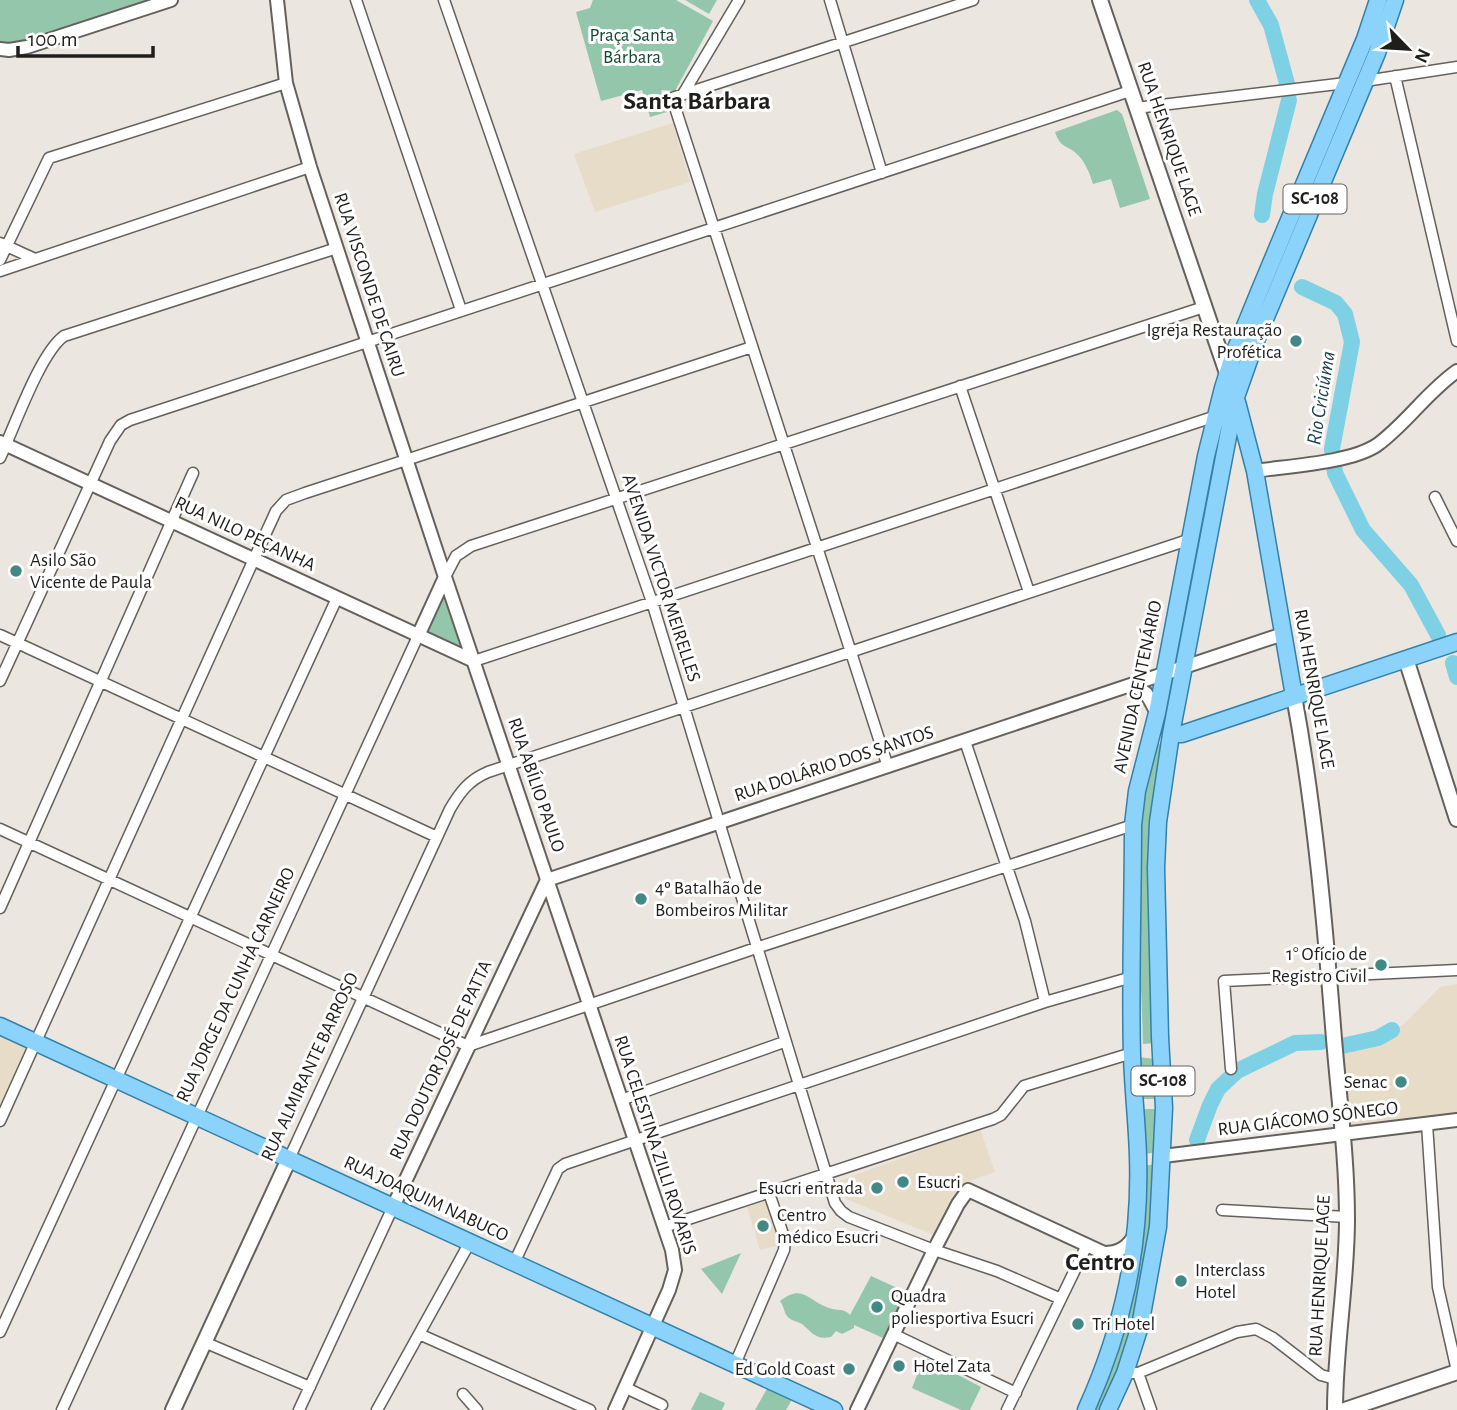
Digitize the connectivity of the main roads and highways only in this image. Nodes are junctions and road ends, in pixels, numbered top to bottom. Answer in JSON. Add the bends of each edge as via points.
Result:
{"nodes":[{"id":1,"x":1100,"y":0,"type":"edge"},
{"id":2,"x":1378,"y":0,"type":"edge"},
{"id":3,"x":1395,"y":0,"type":"edge"},
{"id":4,"x":1227,"y":373,"type":"junction"},
{"id":5,"x":1236,"y":397,"type":"junction"},
{"id":6,"x":1224,"y":454,"type":"junction"},
{"id":7,"x":1206,"y":456,"type":"junction"},
{"id":8,"x":1255,"y":471,"type":"junction"},
{"id":9,"x":1457,"y":642,"type":"edge"},
{"id":10,"x":1406,"y":659,"type":"junction"},
{"id":11,"x":1294,"y":696,"type":"junction"},
{"id":12,"x":1157,"y":713,"type":"junction"},
{"id":13,"x":1174,"y":738,"type":"junction"},
{"id":14,"x":1457,"y":819,"type":"edge"},
{"id":15,"x":0,"y":1026,"type":"edge"},
{"id":16,"x":1162,"y":1048,"type":"junction"},
{"id":17,"x":1132,"y":1053,"type":"junction"},
{"id":18,"x":1163,"y":1156,"type":"junction"},
{"id":19,"x":1138,"y":1158,"type":"junction"},
{"id":20,"x":289,"y":1159,"type":"junction"},
{"id":21,"x":1457,"y":1371,"type":"edge"},
{"id":22,"x":173,"y":1410,"type":"edge"},
{"id":23,"x":834,"y":1410,"type":"edge"},
{"id":24,"x":1086,"y":1410,"type":"edge"},
{"id":25,"x":1108,"y":1410,"type":"edge"},
{"id":26,"x":1335,"y":1410,"type":"edge"},
{"id":27,"x":1345,"y":1410,"type":"edge"}],
"edges":[{"from":1,"to":4,"type":"main road","name":"RUA HENRIQUE LAGE"},
{"from":2,"to":4,"type":"main road","name":"AVENIDA CENTENÁRIO","number":"SC-108"},
{"from":3,"to":5,"type":"main road","name":"AVENIDA CENTENÁRIO","number":"SC-108"},
{"from":4,"to":5,"type":"main road","name":"RUA HENRIQUE LAGE"},
{"from":4,"to":7,"type":"main road","name":"AVENIDA CENTENÁRIO","number":"SC-108"},
{"from":5,"to":6,"type":"main road","name":"AVENIDA CENTENÁRIO","number":"SC-108"},
{"from":5,"to":8,"type":"main road","name":"RUA HENRIQUE LAGE"},
{"from":6,"to":7,"type":"main road"},
{"from":6,"to":8,"type":"main road","via":[[1240,458]]},
{"from":6,"to":13,"type":"main road","name":"AVENIDA CENTENÁRIO","number":"SC-108"},
{"from":7,"to":12,"type":"main road","name":"AVENIDA CENTENÁRIO","number":"SC-108"},
{"from":8,"to":11,"type":"main road","name":"RUA HENRIQUE LAGE"},
{"from":9,"to":10,"type":"main road"},
{"from":10,"to":11,"type":"main road"},
{"from":10,"to":14,"type":"main road"},
{"from":11,"to":13,"type":"main road"},
{"from":11,"to":26,"type":"main road","name":"RUA HENRIQUE LAGE","via":[[1314,820],[1347,1217]]},
{"from":12,"to":13,"type":"main road"},
{"from":12,"to":17,"type":"main road","name":"AVENIDA CENTENÁRIO","number":"SC-108","via":[[1133,825]]},
{"from":13,"to":16,"type":"main road","name":"AVENIDA CENTENÁRIO","number":"SC-108","via":[[1160,797],[1156,869]]},
{"from":15,"to":20,"type":"main road","name":"RUA JOAQUIM NABUCO"},
{"from":16,"to":17,"type":"main road"},
{"from":16,"to":18,"type":"main road","name":"AVENIDA CENTENÁRIO","number":"SC-108"},
{"from":17,"to":19,"type":"main road","name":"AVENIDA CENTENÁRIO"},
{"from":18,"to":19,"type":"main road"},
{"from":18,"to":25,"type":"main road","name":"AVENIDA CENTENÁRIO","number":"SC-108","via":[[1152,1273],[1132,1373]]},
{"from":19,"to":24,"type":"main road","name":"AVENIDA CENTENÁRIO","via":[[1130,1275],[1115,1337]]},
{"from":20,"to":22,"type":"main road","name":"RUA ALMIRANTE BARROSO"},
{"from":20,"to":23,"type":"main road","name":"RUA JOAQUIM NABUCO"},
{"from":21,"to":27,"type":"main road"}]}
